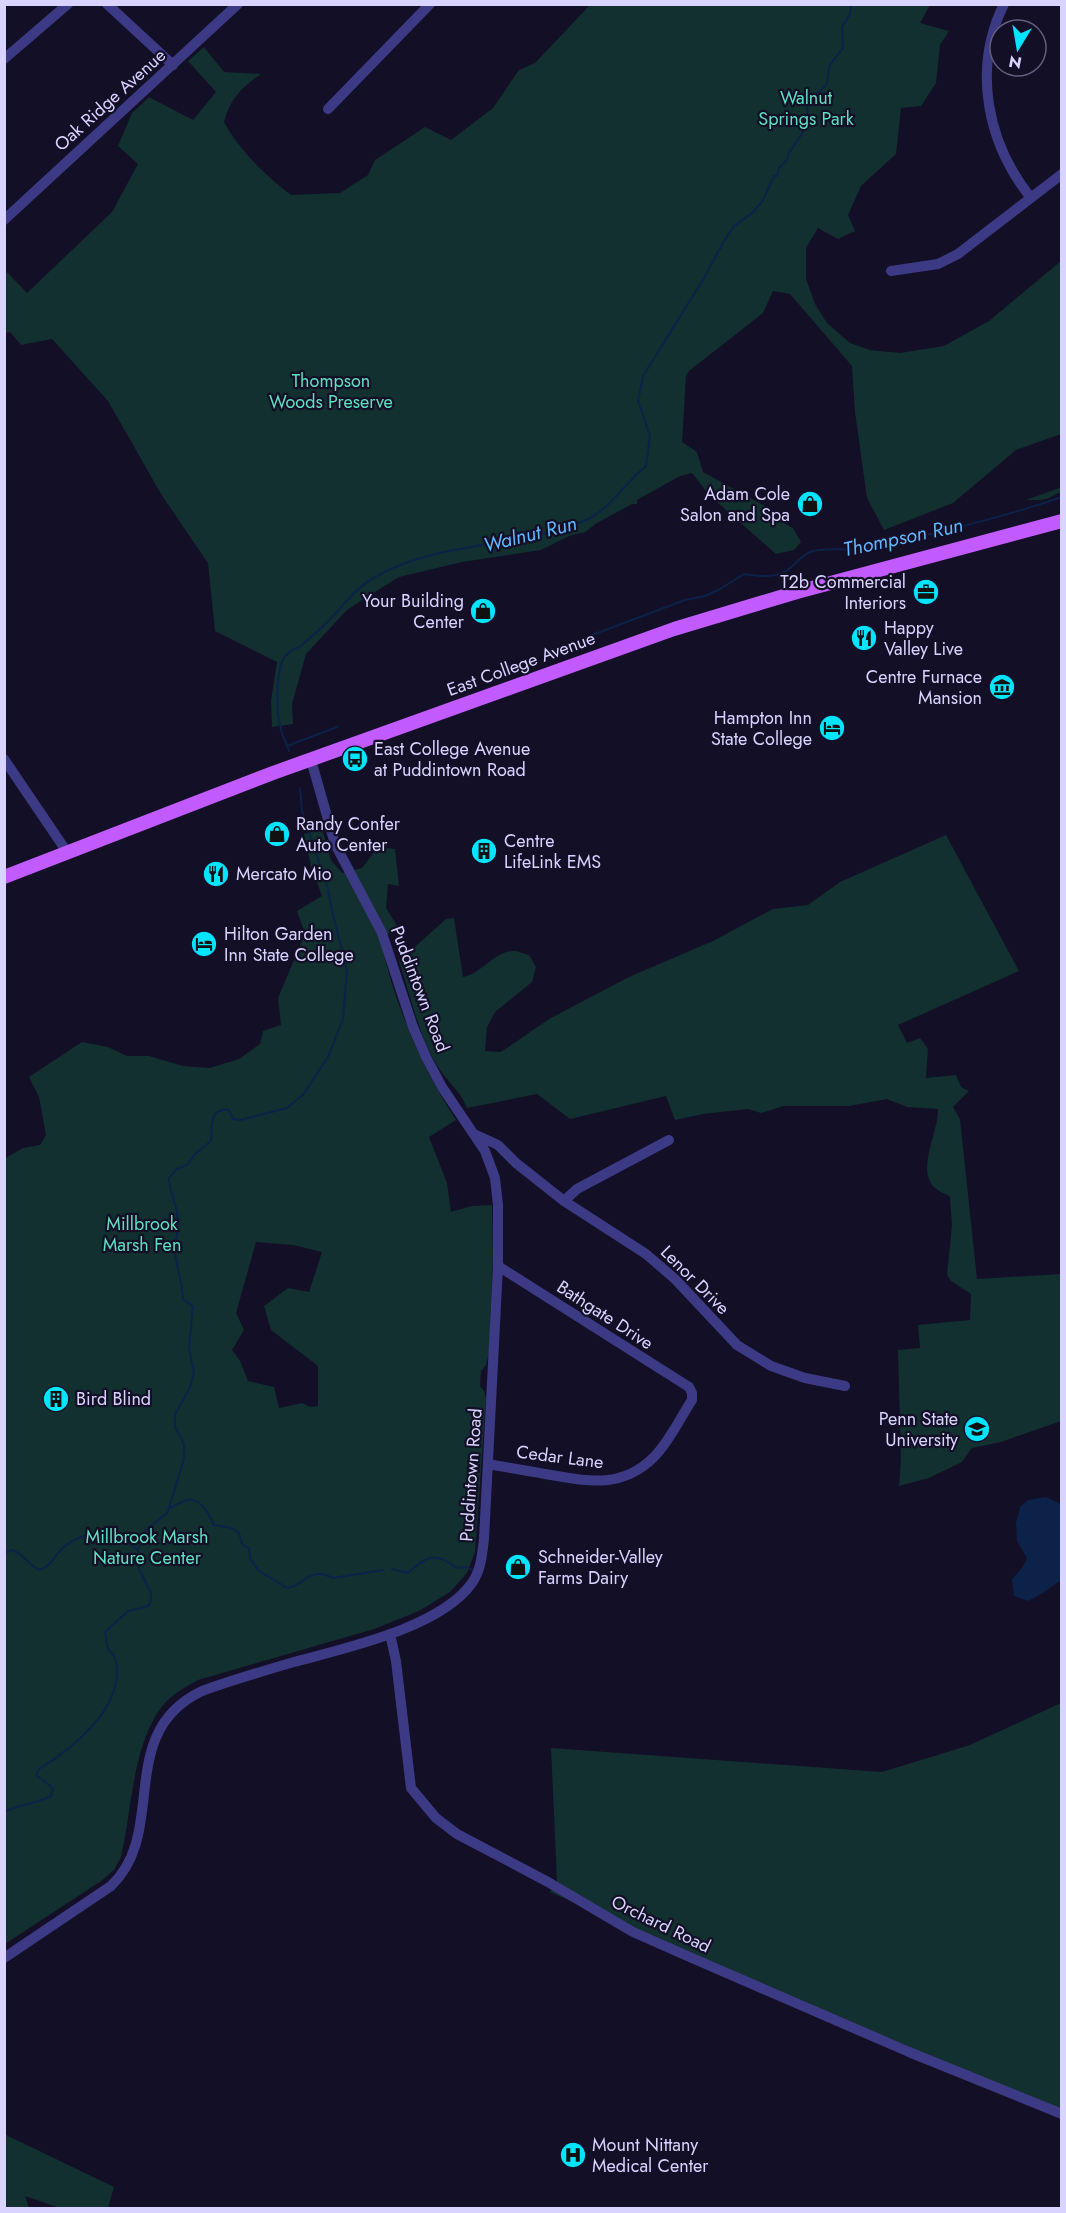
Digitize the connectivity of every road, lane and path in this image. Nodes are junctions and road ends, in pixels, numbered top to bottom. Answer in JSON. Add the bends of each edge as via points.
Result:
{"nodes":[{"id":1,"x":68,"y":4,"type":"edge"},
{"id":2,"x":107,"y":4,"type":"edge"},
{"id":3,"x":238,"y":4,"type":"edge"},
{"id":4,"x":430,"y":4,"type":"edge"},
{"id":5,"x":1004,"y":4,"type":"edge"},
{"id":6,"x":4,"y":59,"type":"edge"},
{"id":7,"x":173,"y":65,"type":"junction"},
{"id":8,"x":328,"y":109,"type":"dead end"},
{"id":9,"x":1062,"y":174,"type":"edge"},
{"id":10,"x":1031,"y":198,"type":"junction"},
{"id":11,"x":4,"y":220,"type":"edge"},
{"id":12,"x":891,"y":271,"type":"dead end"},
{"id":13,"x":1062,"y":521,"type":"edge"},
{"id":14,"x":4,"y":759,"type":"edge"},
{"id":15,"x":311,"y":760,"type":"junction"},
{"id":16,"x":67,"y":852,"type":"junction"},
{"id":17,"x":4,"y":877,"type":"edge"},
{"id":18,"x":473,"y":1134,"type":"junction"},
{"id":19,"x":669,"y":1140,"type":"dead end"},
{"id":20,"x":564,"y":1201,"type":"junction"},
{"id":21,"x":498,"y":1266,"type":"junction"},
{"id":22,"x":845,"y":1386,"type":"dead end"},
{"id":23,"x":692,"y":1394,"type":"joint"},
{"id":24,"x":488,"y":1464,"type":"junction"},
{"id":25,"x":390,"y":1634,"type":"junction"},
{"id":26,"x":4,"y":1958,"type":"edge"},
{"id":27,"x":1062,"y":2114,"type":"edge"}],
"edges":[{"from":1,"to":6,"type":"street"},
{"from":2,"to":7,"type":"street"},
{"from":3,"to":7,"type":"street","name":"Oak Ridge Avenue"},
{"from":4,"to":8,"type":"street"},
{"from":5,"to":10,"type":"street","via":[[988,58],[988,104],[999,144],[1015,177]]},
{"from":7,"to":11,"type":"street","name":"Oak Ridge Avenue"},
{"from":9,"to":10,"type":"street"},
{"from":10,"to":12,"type":"street","via":[[958,254],[927,266]]},
{"from":13,"to":15,"type":"main road","name":"East College Avenue","via":[[674,628]]},
{"from":14,"to":16,"type":"street"},
{"from":15,"to":16,"type":"main road","name":"East College Avenue"},
{"from":15,"to":18,"type":"street","name":"Puddintown Road","via":[[335,844],[382,933],[413,1027],[426,1057]]},
{"from":16,"to":17,"type":"main road","name":"East College Avenue"},
{"from":18,"to":20,"type":"street","name":"Lenor Drive","via":[[498,1145]]},
{"from":18,"to":21,"type":"street","name":"Puddintown Road","via":[[485,1151],[495,1178]]},
{"from":19,"to":20,"type":"street","via":[[577,1189]]},
{"from":20,"to":22,"type":"street","name":"Lenor Drive","via":[[646,1254],[737,1345],[771,1366]]},
{"from":21,"to":23,"type":"street","name":"Bathgate Drive","via":[[689,1387]]},
{"from":21,"to":24,"type":"street","name":"Puddintown Road"},
{"from":23,"to":24,"type":"street","name":"Cedar Lane","via":[[692,1400],[655,1456],[624,1477],[587,1481]]},
{"from":24,"to":25,"type":"street","name":"Puddintown Road","via":[[481,1564],[473,1581],[457,1599]]},
{"from":25,"to":26,"type":"street","name":"Puddintown Road","via":[[220,1684],[178,1705],[167,1715],[156,1736],[134,1849],[124,1872],[111,1886]]},
{"from":25,"to":27,"type":"street","name":"Orchard Road","via":[[411,1788],[436,1818],[457,1834],[633,1932]]}]}
